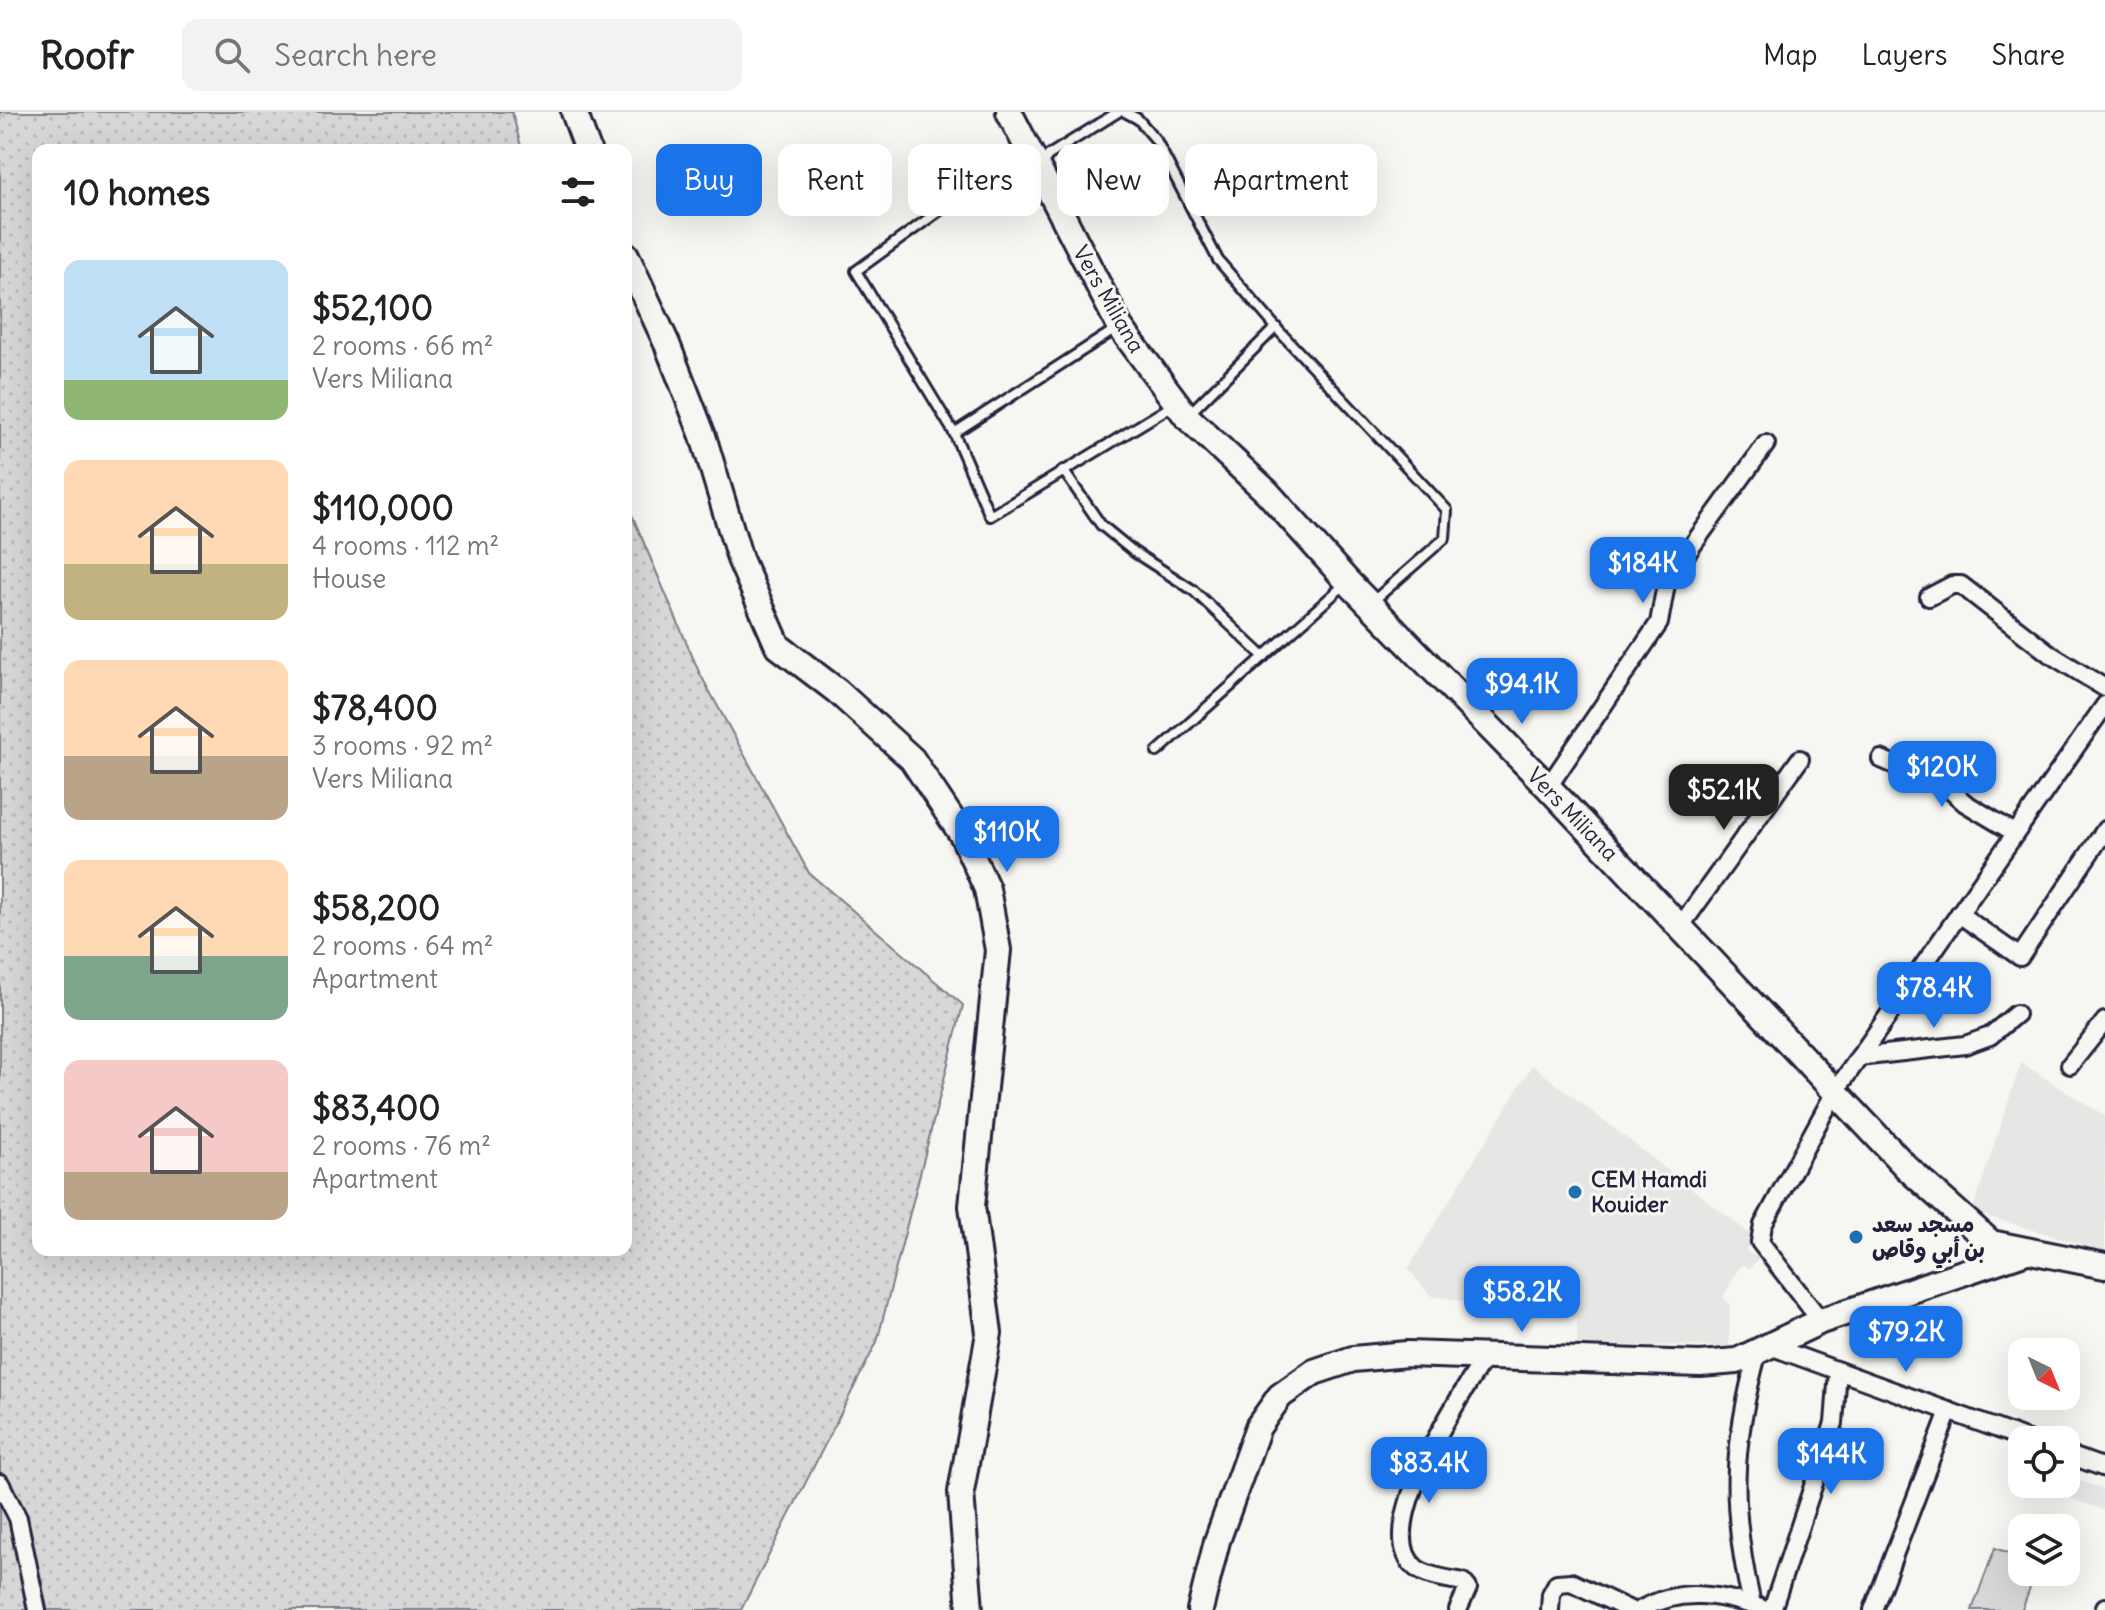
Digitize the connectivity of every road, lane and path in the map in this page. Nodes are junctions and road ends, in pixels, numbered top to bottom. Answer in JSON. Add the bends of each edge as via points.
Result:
{"nodes":[{"id":1,"x":574,"y":112,"type":"edge"},
{"id":2,"x":1009,"y":112,"type":"edge"},
{"id":3,"x":1118,"y":112,"type":"edge"},
{"id":4,"x":1125,"y":112,"type":"edge"},
{"id":5,"x":586,"y":144,"type":"edge"},
{"id":6,"x":1026,"y":144,"type":"edge"},
{"id":7,"x":1041,"y":164,"type":"edge"},
{"id":8,"x":1041,"y":174,"type":"edge"},
{"id":9,"x":932,"y":216,"type":"edge"},
{"id":10,"x":632,"y":268,"type":"edge"},
{"id":11,"x":1120,"y":327,"type":"junction"},
{"id":12,"x":1276,"y":327,"type":"junction"},
{"id":13,"x":1182,"y":410,"type":"junction"},
{"id":14,"x":954,"y":433,"type":"junction"},
{"id":15,"x":1766,"y":444,"type":"dead end"},
{"id":16,"x":1063,"y":470,"type":"junction"},
{"id":17,"x":1348,"y":582,"type":"junction"},
{"id":18,"x":1929,"y":597,"type":"dead end"},
{"id":19,"x":1370,"y":603,"type":"junction"},
{"id":20,"x":1264,"y":657,"type":"junction"},
{"id":21,"x":2105,"y":688,"type":"edge"},
{"id":22,"x":2105,"y":705,"type":"edge"},
{"id":23,"x":1157,"y":752,"type":"dead end"},
{"id":24,"x":1800,"y":759,"type":"dead end"},
{"id":25,"x":1881,"y":759,"type":"dead end"},
{"id":26,"x":1548,"y":787,"type":"junction"},
{"id":27,"x":2105,"y":830,"type":"edge"},
{"id":28,"x":2015,"y":833,"type":"junction"},
{"id":29,"x":1959,"y":914,"type":"junction"},
{"id":30,"x":1680,"y":927,"type":"junction"},
{"id":31,"x":2016,"y":1014,"type":"dead end"},
{"id":32,"x":2105,"y":1021,"type":"edge"},
{"id":33,"x":1859,"y":1057,"type":"junction"},
{"id":34,"x":2070,"y":1065,"type":"dead end"},
{"id":35,"x":1835,"y":1092,"type":"junction"},
{"id":36,"x":2024,"y":1252,"type":"junction"},
{"id":37,"x":2105,"y":1266,"type":"edge"},
{"id":38,"x":1821,"y":1321,"type":"junction"},
{"id":39,"x":1764,"y":1348,"type":"junction"},
{"id":40,"x":1485,"y":1357,"type":"junction"},
{"id":41,"x":1838,"y":1371,"type":"junction"},
{"id":42,"x":1949,"y":1411,"type":"junction"},
{"id":43,"x":2008,"y":1433,"type":"edge"},
{"id":44,"x":2080,"y":1459,"type":"edge"},
{"id":45,"x":2105,"y":1468,"type":"edge"},
{"id":46,"x":0,"y":1483,"type":"edge"},
{"id":47,"x":1759,"y":1608,"type":"edge"},
{"id":48,"x":37,"y":1610,"type":"edge"},
{"id":49,"x":970,"y":1610,"type":"edge"},
{"id":50,"x":1200,"y":1610,"type":"edge"},
{"id":51,"x":1458,"y":1610,"type":"edge"},
{"id":52,"x":1550,"y":1610,"type":"edge"},
{"id":53,"x":1630,"y":1610,"type":"edge"},
{"id":54,"x":1640,"y":1610,"type":"edge"},
{"id":55,"x":1772,"y":1610,"type":"edge"},
{"id":56,"x":1873,"y":1610,"type":"edge"}],
"edges":[{"from":1,"to":5,"type":"street"},
{"from":2,"to":6,"type":"street","name":"Vers Miliana"},
{"from":3,"to":7,"type":"lane"},
{"from":4,"to":12,"type":"lane","via":[[1156,140],[1218,260]]},
{"from":8,"to":11,"type":"street","name":"Vers Miliana"},
{"from":9,"to":14,"type":"lane","via":[[856,271]]},
{"from":10,"to":49,"type":"street","via":[[703,436],[740,559],[778,646],[912,759],[963,836],[987,889],[998,950],[972,1206],[989,1333],[961,1492]]},
{"from":11,"to":13,"type":"street","name":"Vers Miliana"},
{"from":11,"to":14,"type":"lane"},
{"from":12,"to":13,"type":"lane"},
{"from":12,"to":19,"type":"lane","via":[[1447,510],[1445,538]]},
{"from":13,"to":16,"type":"lane"},
{"from":13,"to":17,"type":"street","name":"Vers Miliana","via":[[1267,492]]},
{"from":14,"to":16,"type":"lane","via":[[990,516]]},
{"from":15,"to":26,"type":"street","via":[[1676,568],[1666,584],[1659,623]]},
{"from":16,"to":20,"type":"lane","via":[[1101,525],[1193,590]]},
{"from":17,"to":19,"type":"street","name":"Vers Miliana"},
{"from":17,"to":20,"type":"lane"},
{"from":18,"to":21,"type":"street","via":[[1961,585],[2050,654]]},
{"from":19,"to":26,"type":"street","name":"Vers Miliana"},
{"from":20,"to":23,"type":"lane"},
{"from":22,"to":28,"type":"street"},
{"from":24,"to":30,"type":"street"},
{"from":25,"to":28,"type":"street","via":[[1948,788]]},
{"from":26,"to":30,"type":"street","name":"Vers Miliana"},
{"from":27,"to":29,"type":"street","via":[[2020,957]]},
{"from":28,"to":29,"type":"street"},
{"from":29,"to":33,"type":"street"},
{"from":30,"to":35,"type":"street","name":"Vers Miliana"},
{"from":31,"to":33,"type":"street","via":[[1990,1036],[1965,1045]]},
{"from":32,"to":34,"type":"street"},
{"from":33,"to":35,"type":"street"},
{"from":35,"to":36,"type":"street","name":"Vers Miliana","via":[[1907,1168],[1991,1243]]},
{"from":35,"to":38,"type":"street","via":[[1763,1225],[1760,1242]]},
{"from":36,"to":37,"type":"street","name":"Vers Miliana"},
{"from":36,"to":38,"type":"street"},
{"from":38,"to":39,"type":"street"},
{"from":39,"to":40,"type":"street","via":[[1737,1361],[1700,1364]]},
{"from":39,"to":41,"type":"street"},
{"from":39,"to":47,"type":"street","via":[[1746,1397],[1735,1472],[1735,1517]]},
{"from":40,"to":50,"type":"street","via":[[1407,1354],[1353,1359],[1314,1372],[1280,1396],[1258,1427],[1217,1541]]},
{"from":40,"to":51,"type":"street","via":[[1438,1435],[1404,1517],[1404,1544],[1412,1564],[1468,1588]]},
{"from":41,"to":42,"type":"street"},
{"from":41,"to":55,"type":"street","via":[[1834,1423]]},
{"from":42,"to":43,"type":"street"},
{"from":42,"to":56,"type":"street"},
{"from":44,"to":45,"type":"street"},
{"from":46,"to":48,"type":"street","via":[[18,1518]]},
{"from":47,"to":54,"type":"street","via":[[1719,1594],[1678,1595]]},
{"from":52,"to":53,"type":"street","via":[[1557,1583],[1571,1582]]}]}
